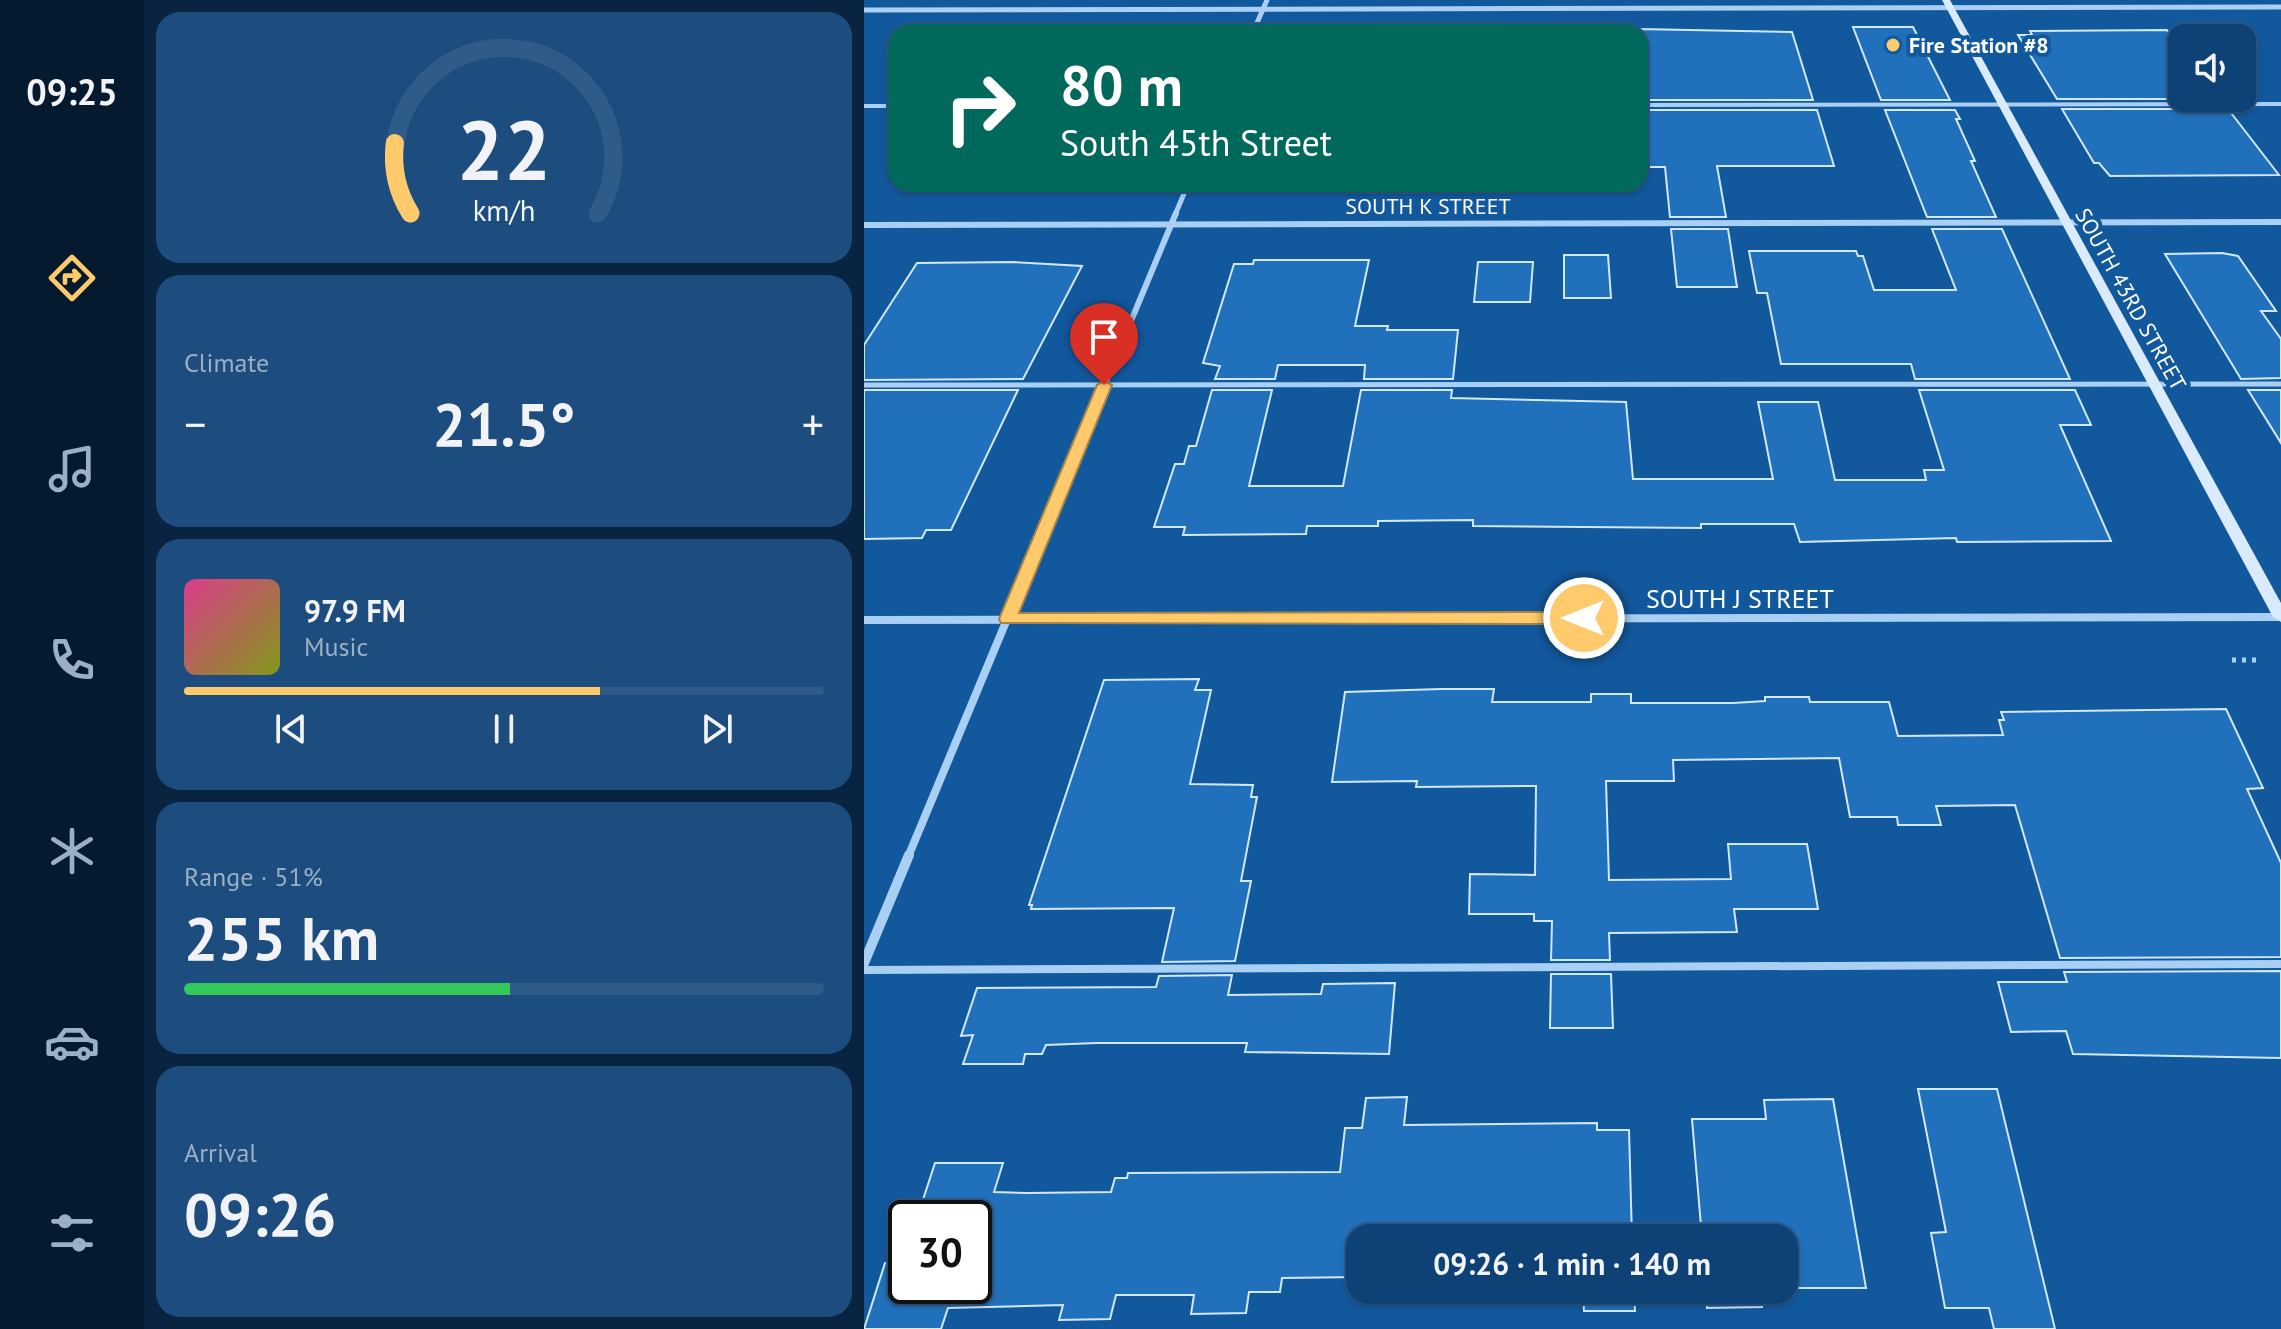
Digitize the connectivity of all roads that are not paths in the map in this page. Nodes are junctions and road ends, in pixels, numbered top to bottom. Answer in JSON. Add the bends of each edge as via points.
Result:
{"nodes":[{"id":1,"x":1267,"y":0,"type":"edge"},
{"id":2,"x":1948,"y":4,"type":"edge"},
{"id":3,"x":2281,"y":7,"type":"edge"},
{"id":4,"x":1263,"y":9,"type":"junction"},
{"id":5,"x":864,"y":10,"type":"edge"},
{"id":6,"x":1256,"y":24,"type":"edge"},
{"id":7,"x":2002,"y":104,"type":"junction"},
{"id":8,"x":2281,"y":104,"type":"edge"},
{"id":9,"x":1648,"y":105,"type":"edge"},
{"id":10,"x":864,"y":106,"type":"edge"},
{"id":11,"x":888,"y":106,"type":"edge"},
{"id":12,"x":1185,"y":192,"type":"edge"},
{"id":13,"x":2066,"y":222,"type":"junction"},
{"id":14,"x":2281,"y":222,"type":"edge"},
{"id":15,"x":1171,"y":224,"type":"junction"},
{"id":16,"x":864,"y":225,"type":"edge"},
{"id":17,"x":2154,"y":384,"type":"junction"},
{"id":18,"x":2281,"y":384,"type":"edge"},
{"id":19,"x":864,"y":385,"type":"edge"},
{"id":20,"x":1104,"y":385,"type":"junction"},
{"id":21,"x":2281,"y":617,"type":"edge"},
{"id":22,"x":1008,"y":619,"type":"junction"},
{"id":23,"x":864,"y":620,"type":"edge"},
{"id":24,"x":864,"y":963,"type":"edge"},
{"id":25,"x":2281,"y":964,"type":"edge"},
{"id":26,"x":864,"y":970,"type":"edge"}],
"edges":[{"from":1,"to":4,"type":"street"},
{"from":2,"to":3,"type":"street"},
{"from":2,"to":4,"type":"street"},
{"from":2,"to":7,"type":"street","name":"SOUTH 43RD STREET"},
{"from":4,"to":5,"type":"street"},
{"from":4,"to":6,"type":"street"},
{"from":7,"to":8,"type":"lane"},
{"from":7,"to":9,"type":"lane"},
{"from":7,"to":13,"type":"street","name":"SOUTH 43RD STREET"},
{"from":10,"to":11,"type":"lane"},
{"from":12,"to":15,"type":"street"},
{"from":13,"to":14,"type":"street","name":"SOUTH K STREET"},
{"from":13,"to":15,"type":"street","name":"SOUTH K STREET"},
{"from":13,"to":17,"type":"street","name":"SOUTH 43RD STREET"},
{"from":15,"to":16,"type":"street","name":"SOUTH K STREET"},
{"from":15,"to":20,"type":"street"},
{"from":17,"to":18,"type":"lane"},
{"from":17,"to":20,"type":"lane"},
{"from":17,"to":21,"type":"street","name":"SOUTH 43RD STREET"},
{"from":19,"to":20,"type":"lane"},
{"from":20,"to":22,"type":"street"},
{"from":21,"to":22,"type":"street","name":"SOUTH J STREET"},
{"from":22,"to":23,"type":"street","name":"SOUTH J STREET"},
{"from":22,"to":24,"type":"street"},
{"from":25,"to":26,"type":"lane"}]}
